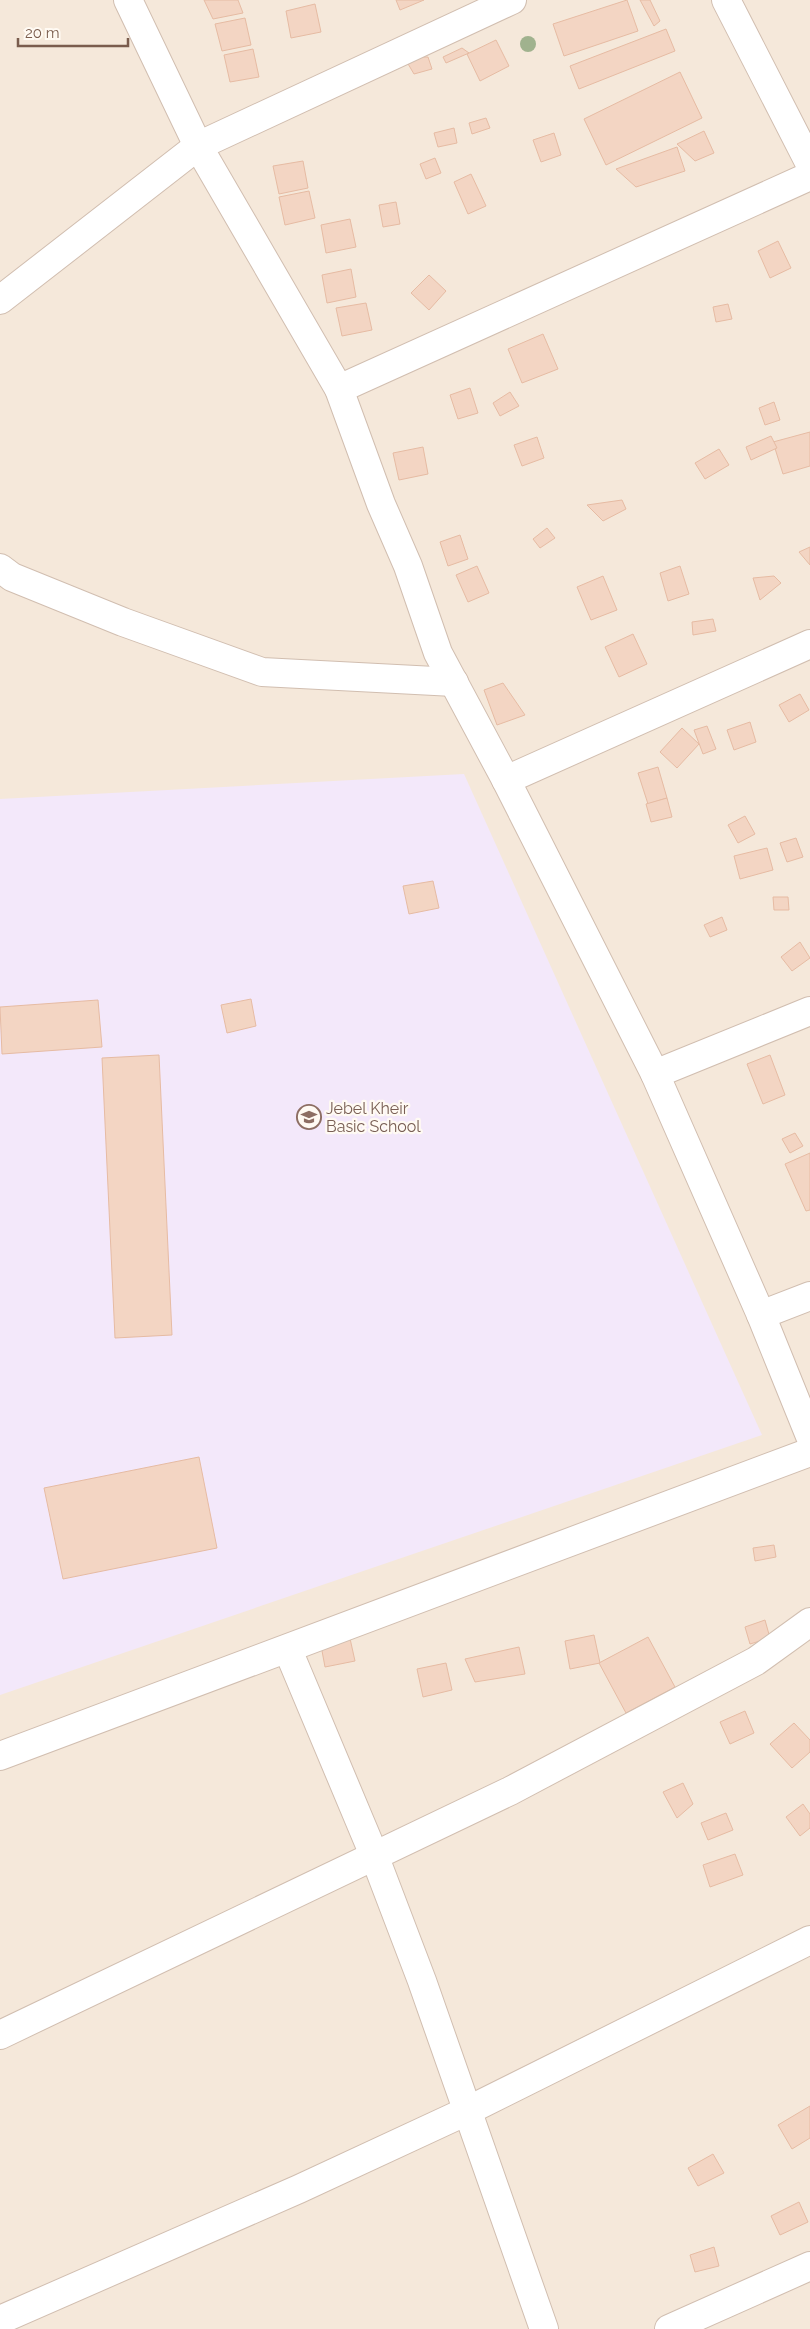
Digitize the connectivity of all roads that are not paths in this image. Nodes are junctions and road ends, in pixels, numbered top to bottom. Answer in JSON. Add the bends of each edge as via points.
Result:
{"nodes":[{"id":1,"x":128,"y":0,"type":"edge"},
{"id":2,"x":512,"y":0,"type":"edge"},
{"id":3,"x":726,"y":0,"type":"edge"},
{"id":4,"x":198,"y":146,"type":"junction"},
{"id":5,"x":810,"y":164,"type":"edge"},
{"id":6,"x":810,"y":176,"type":"edge"},
{"id":7,"x":0,"y":300,"type":"edge"},
{"id":8,"x":339,"y":389,"type":"junction"},
{"id":9,"x":4,"y":574,"type":"edge"},
{"id":10,"x":810,"y":644,"type":"edge"},
{"id":11,"x":454,"y":682,"type":"junction"},
{"id":12,"x":506,"y":780,"type":"junction"},
{"id":13,"x":810,"y":1011,"type":"edge"},
{"id":14,"x":655,"y":1074,"type":"junction"},
{"id":15,"x":810,"y":1296,"type":"edge"},
{"id":16,"x":761,"y":1315,"type":"junction"},
{"id":17,"x":810,"y":1436,"type":"edge"},
{"id":18,"x":810,"y":1452,"type":"edge"},
{"id":19,"x":810,"y":1622,"type":"edge"},
{"id":20,"x":288,"y":1650,"type":"junction"},
{"id":21,"x":0,"y":1756,"type":"edge"},
{"id":22,"x":374,"y":1855,"type":"junction"},
{"id":23,"x":810,"y":1940,"type":"edge"},
{"id":24,"x":0,"y":2035,"type":"edge"},
{"id":25,"x":467,"y":2111,"type":"junction"},
{"id":26,"x":810,"y":2266,"type":"edge"},
{"id":27,"x":0,"y":2320,"type":"edge"},
{"id":28,"x":544,"y":2329,"type":"edge"},
{"id":29,"x":668,"y":2329,"type":"edge"}],
"edges":[{"from":1,"to":4,"type":"street"},
{"from":2,"to":4,"type":"street"},
{"from":3,"to":5,"type":"street"},
{"from":4,"to":7,"type":"street"},
{"from":4,"to":8,"type":"street"},
{"from":6,"to":8,"type":"street"},
{"from":8,"to":11,"type":"street","via":[[438,653]]},
{"from":9,"to":11,"type":"street","via":[[123,622],[262,672]]},
{"from":10,"to":12,"type":"street"},
{"from":11,"to":12,"type":"street"},
{"from":12,"to":14,"type":"street"},
{"from":13,"to":14,"type":"street"},
{"from":14,"to":16,"type":"street"},
{"from":15,"to":16,"type":"street"},
{"from":16,"to":17,"type":"street"},
{"from":18,"to":20,"type":"street"},
{"from":19,"to":22,"type":"street","via":[[756,1661],[510,1791]]},
{"from":20,"to":21,"type":"street"},
{"from":20,"to":22,"type":"street"},
{"from":22,"to":24,"type":"street"},
{"from":22,"to":25,"type":"street"},
{"from":23,"to":25,"type":"street"},
{"from":25,"to":27,"type":"street","via":[[299,2189]]},
{"from":25,"to":28,"type":"street"},
{"from":26,"to":29,"type":"street"}]}
